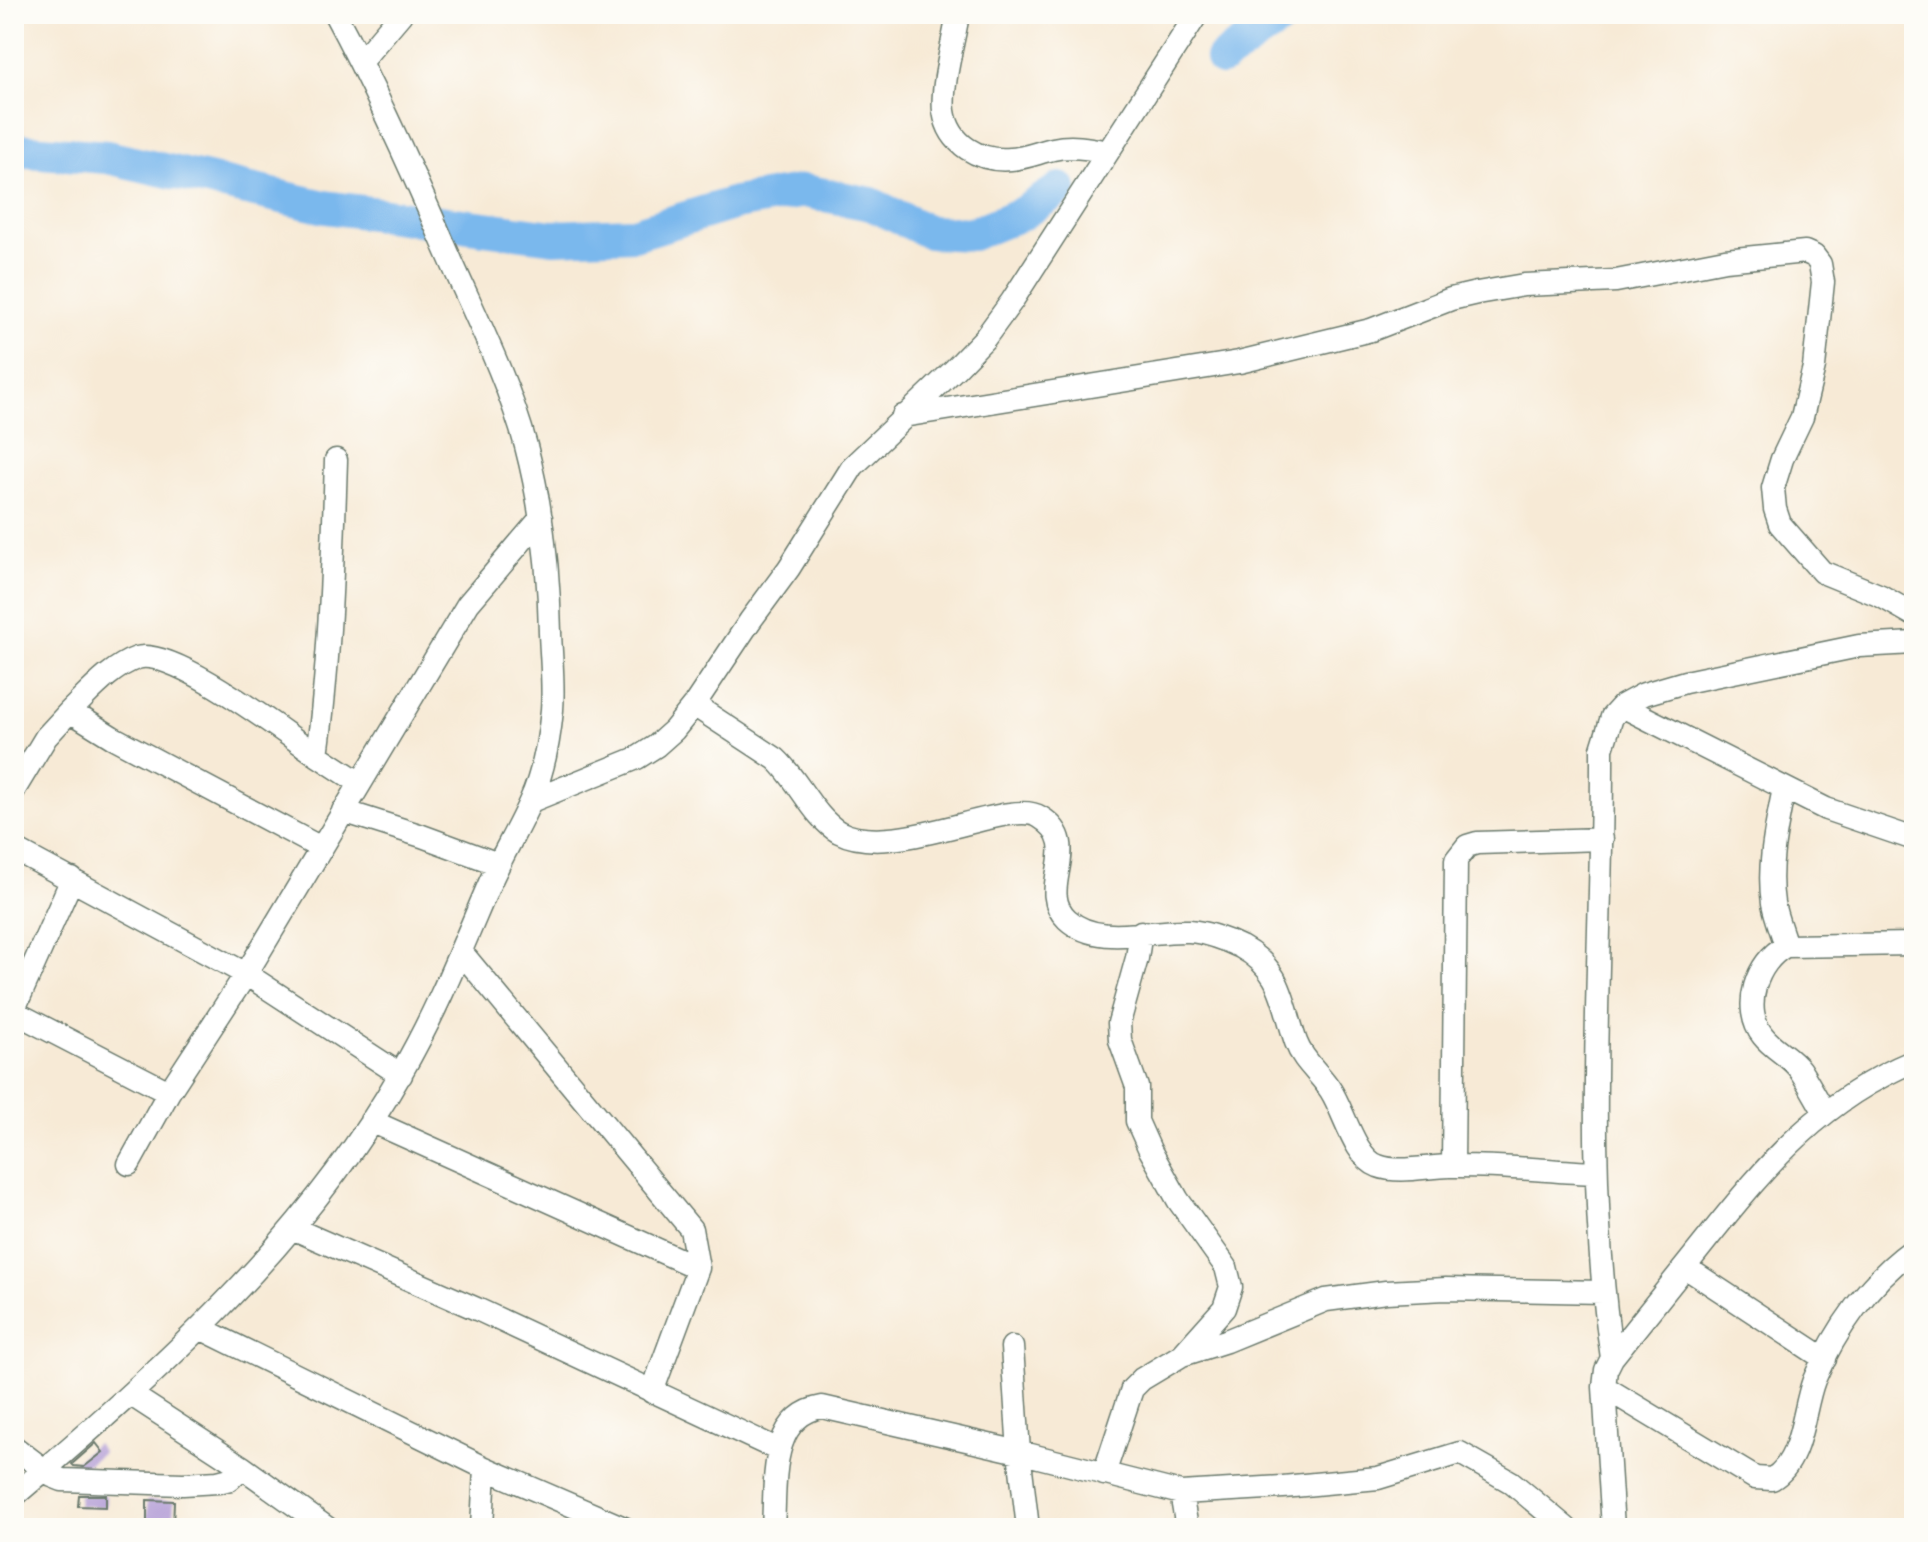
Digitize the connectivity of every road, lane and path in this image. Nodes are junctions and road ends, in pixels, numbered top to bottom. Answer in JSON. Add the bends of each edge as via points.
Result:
{"nodes":[{"id":1,"x":335,"y":14,"type":"edge"},
{"id":2,"x":401,"y":14,"type":"edge"},
{"id":3,"x":958,"y":14,"type":"edge"},
{"id":4,"x":1197,"y":14,"type":"edge"},
{"id":5,"x":361,"y":61,"type":"junction"},
{"id":6,"x":1107,"y":152,"type":"junction"},
{"id":7,"x":903,"y":416,"type":"junction"},
{"id":8,"x":336,"y":460,"type":"dead end"},
{"id":9,"x":541,"y":518,"type":"junction"},
{"id":10,"x":1914,"y":615,"type":"edge"},
{"id":11,"x":1914,"y":643,"type":"edge"},
{"id":12,"x":694,"y":705,"type":"junction"},
{"id":13,"x":1622,"y":706,"type":"junction"},
{"id":14,"x":70,"y":711,"type":"junction"},
{"id":15,"x":317,"y":755,"type":"junction"},
{"id":16,"x":360,"y":783,"type":"junction"},
{"id":17,"x":1784,"y":788,"type":"junction"},
{"id":18,"x":14,"y":790,"type":"edge"},
{"id":19,"x":531,"y":801,"type":"junction"},
{"id":20,"x":343,"y":811,"type":"junction"},
{"id":21,"x":1602,"y":839,"type":"junction"},
{"id":22,"x":1914,"y":839,"type":"edge"},
{"id":23,"x":321,"y":848,"type":"junction"},
{"id":24,"x":14,"y":849,"type":"edge"},
{"id":25,"x":498,"y":864,"type":"junction"},
{"id":26,"x":72,"y":879,"type":"junction"},
{"id":27,"x":1141,"y":932,"type":"junction"},
{"id":28,"x":1914,"y":944,"type":"edge"},
{"id":29,"x":1786,"y":946,"type":"junction"},
{"id":30,"x":462,"y":953,"type":"junction"},
{"id":31,"x":246,"y":974,"type":"junction"},
{"id":32,"x":14,"y":1010,"type":"edge"},
{"id":33,"x":1914,"y":1061,"type":"edge"},
{"id":34,"x":401,"y":1075,"type":"junction"},
{"id":35,"x":169,"y":1092,"type":"junction"},
{"id":36,"x":1825,"y":1113,"type":"junction"},
{"id":37,"x":371,"y":1121,"type":"junction"},
{"id":38,"x":129,"y":1164,"type":"dead end"},
{"id":39,"x":1453,"y":1166,"type":"junction"},
{"id":40,"x":1595,"y":1173,"type":"junction"},
{"id":41,"x":292,"y":1228,"type":"junction"},
{"id":42,"x":1909,"y":1262,"type":"edge"},
{"id":43,"x":1685,"y":1267,"type":"junction"},
{"id":44,"x":698,"y":1268,"type":"junction"},
{"id":45,"x":1602,"y":1292,"type":"junction"},
{"id":46,"x":200,"y":1328,"type":"junction"},
{"id":47,"x":1012,"y":1347,"type":"dead end"},
{"id":48,"x":1182,"y":1355,"type":"junction"},
{"id":49,"x":1612,"y":1358,"type":"junction"},
{"id":50,"x":1825,"y":1359,"type":"junction"},
{"id":51,"x":1604,"y":1387,"type":"junction"},
{"id":52,"x":652,"y":1392,"type":"junction"},
{"id":53,"x":130,"y":1394,"type":"junction"},
{"id":54,"x":14,"y":1447,"type":"edge"},
{"id":55,"x":779,"y":1450,"type":"junction"},
{"id":56,"x":1019,"y":1452,"type":"junction"},
{"id":57,"x":242,"y":1467,"type":"junction"},
{"id":58,"x":485,"y":1468,"type":"junction"},
{"id":59,"x":44,"y":1470,"type":"junction"},
{"id":60,"x":1104,"y":1474,"type":"junction"},
{"id":61,"x":1181,"y":1493,"type":"junction"},
{"id":62,"x":14,"y":1496,"type":"edge"},
{"id":63,"x":327,"y":1528,"type":"edge"},
{"id":64,"x":482,"y":1528,"type":"edge"},
{"id":65,"x":624,"y":1528,"type":"edge"},
{"id":66,"x":773,"y":1528,"type":"edge"},
{"id":67,"x":1028,"y":1528,"type":"edge"},
{"id":68,"x":1187,"y":1528,"type":"edge"},
{"id":69,"x":1566,"y":1528,"type":"edge"},
{"id":70,"x":1613,"y":1528,"type":"edge"}],
"edges":[{"from":1,"to":5,"type":"street"},
{"from":2,"to":5,"type":"street"},
{"from":3,"to":6,"type":"street","via":[[944,108],[963,145],[983,158],[999,160],[1059,148]]},
{"from":4,"to":6,"type":"street"},
{"from":5,"to":9,"type":"street","via":[[494,361],[525,444]]},
{"from":6,"to":7,"type":"street","via":[[985,338]]},
{"from":7,"to":10,"type":"street","via":[[1239,362],[1371,330],[1477,293],[1616,281],[1725,260],[1805,252],[1820,264],[1823,282],[1814,367],[1802,417],[1773,488],[1775,509],[1780,524],[1822,572]]},
{"from":7,"to":12,"type":"street","via":[[853,466]]},
{"from":8,"to":15,"type":"street"},
{"from":9,"to":16,"type":"street","via":[[468,604]]},
{"from":9,"to":19,"type":"street","via":[[549,586],[552,708],[543,768]]},
{"from":11,"to":13,"type":"street","via":[[1859,646],[1700,679],[1661,688]]},
{"from":12,"to":19,"type":"street","via":[[674,730],[637,758]]},
{"from":12,"to":27,"type":"street","via":[[776,759],[841,833],[895,839],[1036,814],[1060,840],[1054,891],[1067,920],[1096,935]]},
{"from":13,"to":17,"type":"street"},
{"from":13,"to":21,"type":"street","via":[[1612,717],[1602,749]]},
{"from":14,"to":15,"type":"street","via":[[135,659],[159,657],[201,678]]},
{"from":14,"to":18,"type":"street","via":[[46,737]]},
{"from":14,"to":23,"type":"street"},
{"from":15,"to":16,"type":"street"},
{"from":16,"to":20,"type":"street"},
{"from":17,"to":22,"type":"street","via":[[1826,809]]},
{"from":17,"to":29,"type":"street","via":[[1772,878]]},
{"from":19,"to":25,"type":"street"},
{"from":20,"to":23,"type":"street"},
{"from":20,"to":25,"type":"street"},
{"from":21,"to":39,"type":"street","via":[[1477,843],[1456,860]]},
{"from":21,"to":40,"type":"street"},
{"from":23,"to":31,"type":"street"},
{"from":24,"to":26,"type":"street"},
{"from":25,"to":30,"type":"street"},
{"from":26,"to":31,"type":"street"},
{"from":26,"to":32,"type":"street"},
{"from":27,"to":39,"type":"street","via":[[1192,931],[1258,957],[1281,990],[1296,1044],[1331,1090],[1371,1163],[1393,1169]]},
{"from":27,"to":48,"type":"street","via":[[1119,1023],[1137,1087],[1137,1121],[1178,1200],[1220,1257],[1231,1287],[1224,1308]]},
{"from":28,"to":29,"type":"street"},
{"from":29,"to":36,"type":"street","via":[[1771,956],[1759,976],[1753,1017],[1767,1041],[1800,1071]]},
{"from":30,"to":34,"type":"street"},
{"from":30,"to":44,"type":"street","via":[[682,1216],[694,1238]]},
{"from":31,"to":34,"type":"street"},
{"from":31,"to":35,"type":"street"},
{"from":32,"to":35,"type":"street"},
{"from":33,"to":36,"type":"street"},
{"from":34,"to":37,"type":"street"},
{"from":35,"to":38,"type":"street"},
{"from":36,"to":43,"type":"street","via":[[1776,1157]]},
{"from":37,"to":41,"type":"street"},
{"from":37,"to":44,"type":"street"},
{"from":39,"to":40,"type":"street"},
{"from":40,"to":45,"type":"street"},
{"from":41,"to":46,"type":"street"},
{"from":41,"to":52,"type":"street"},
{"from":42,"to":50,"type":"street","via":[[1866,1294]]},
{"from":43,"to":49,"type":"street"},
{"from":43,"to":50,"type":"street"},
{"from":44,"to":52,"type":"street"},
{"from":45,"to":48,"type":"street","via":[[1446,1289],[1339,1298]]},
{"from":45,"to":49,"type":"street"},
{"from":46,"to":53,"type":"street"},
{"from":46,"to":58,"type":"street"},
{"from":47,"to":56,"type":"street"},
{"from":48,"to":60,"type":"street","via":[[1132,1389]]},
{"from":49,"to":51,"type":"street"},
{"from":50,"to":51,"type":"street","via":[[1793,1455],[1778,1476],[1764,1481]]},
{"from":51,"to":70,"type":"street"},
{"from":52,"to":55,"type":"street"},
{"from":53,"to":57,"type":"street"},
{"from":53,"to":59,"type":"street"},
{"from":54,"to":59,"type":"street"},
{"from":55,"to":56,"type":"street","via":[[789,1424],[808,1409],[822,1407]]},
{"from":55,"to":66,"type":"street"},
{"from":56,"to":60,"type":"street"},
{"from":56,"to":67,"type":"street"},
{"from":57,"to":59,"type":"street","via":[[230,1479],[183,1484],[79,1482]]},
{"from":57,"to":63,"type":"street"},
{"from":58,"to":64,"type":"street"},
{"from":58,"to":65,"type":"street"},
{"from":59,"to":62,"type":"street"},
{"from":60,"to":61,"type":"street"},
{"from":61,"to":68,"type":"street"},
{"from":61,"to":69,"type":"street","via":[[1378,1478],[1460,1453],[1511,1482]]}]}
